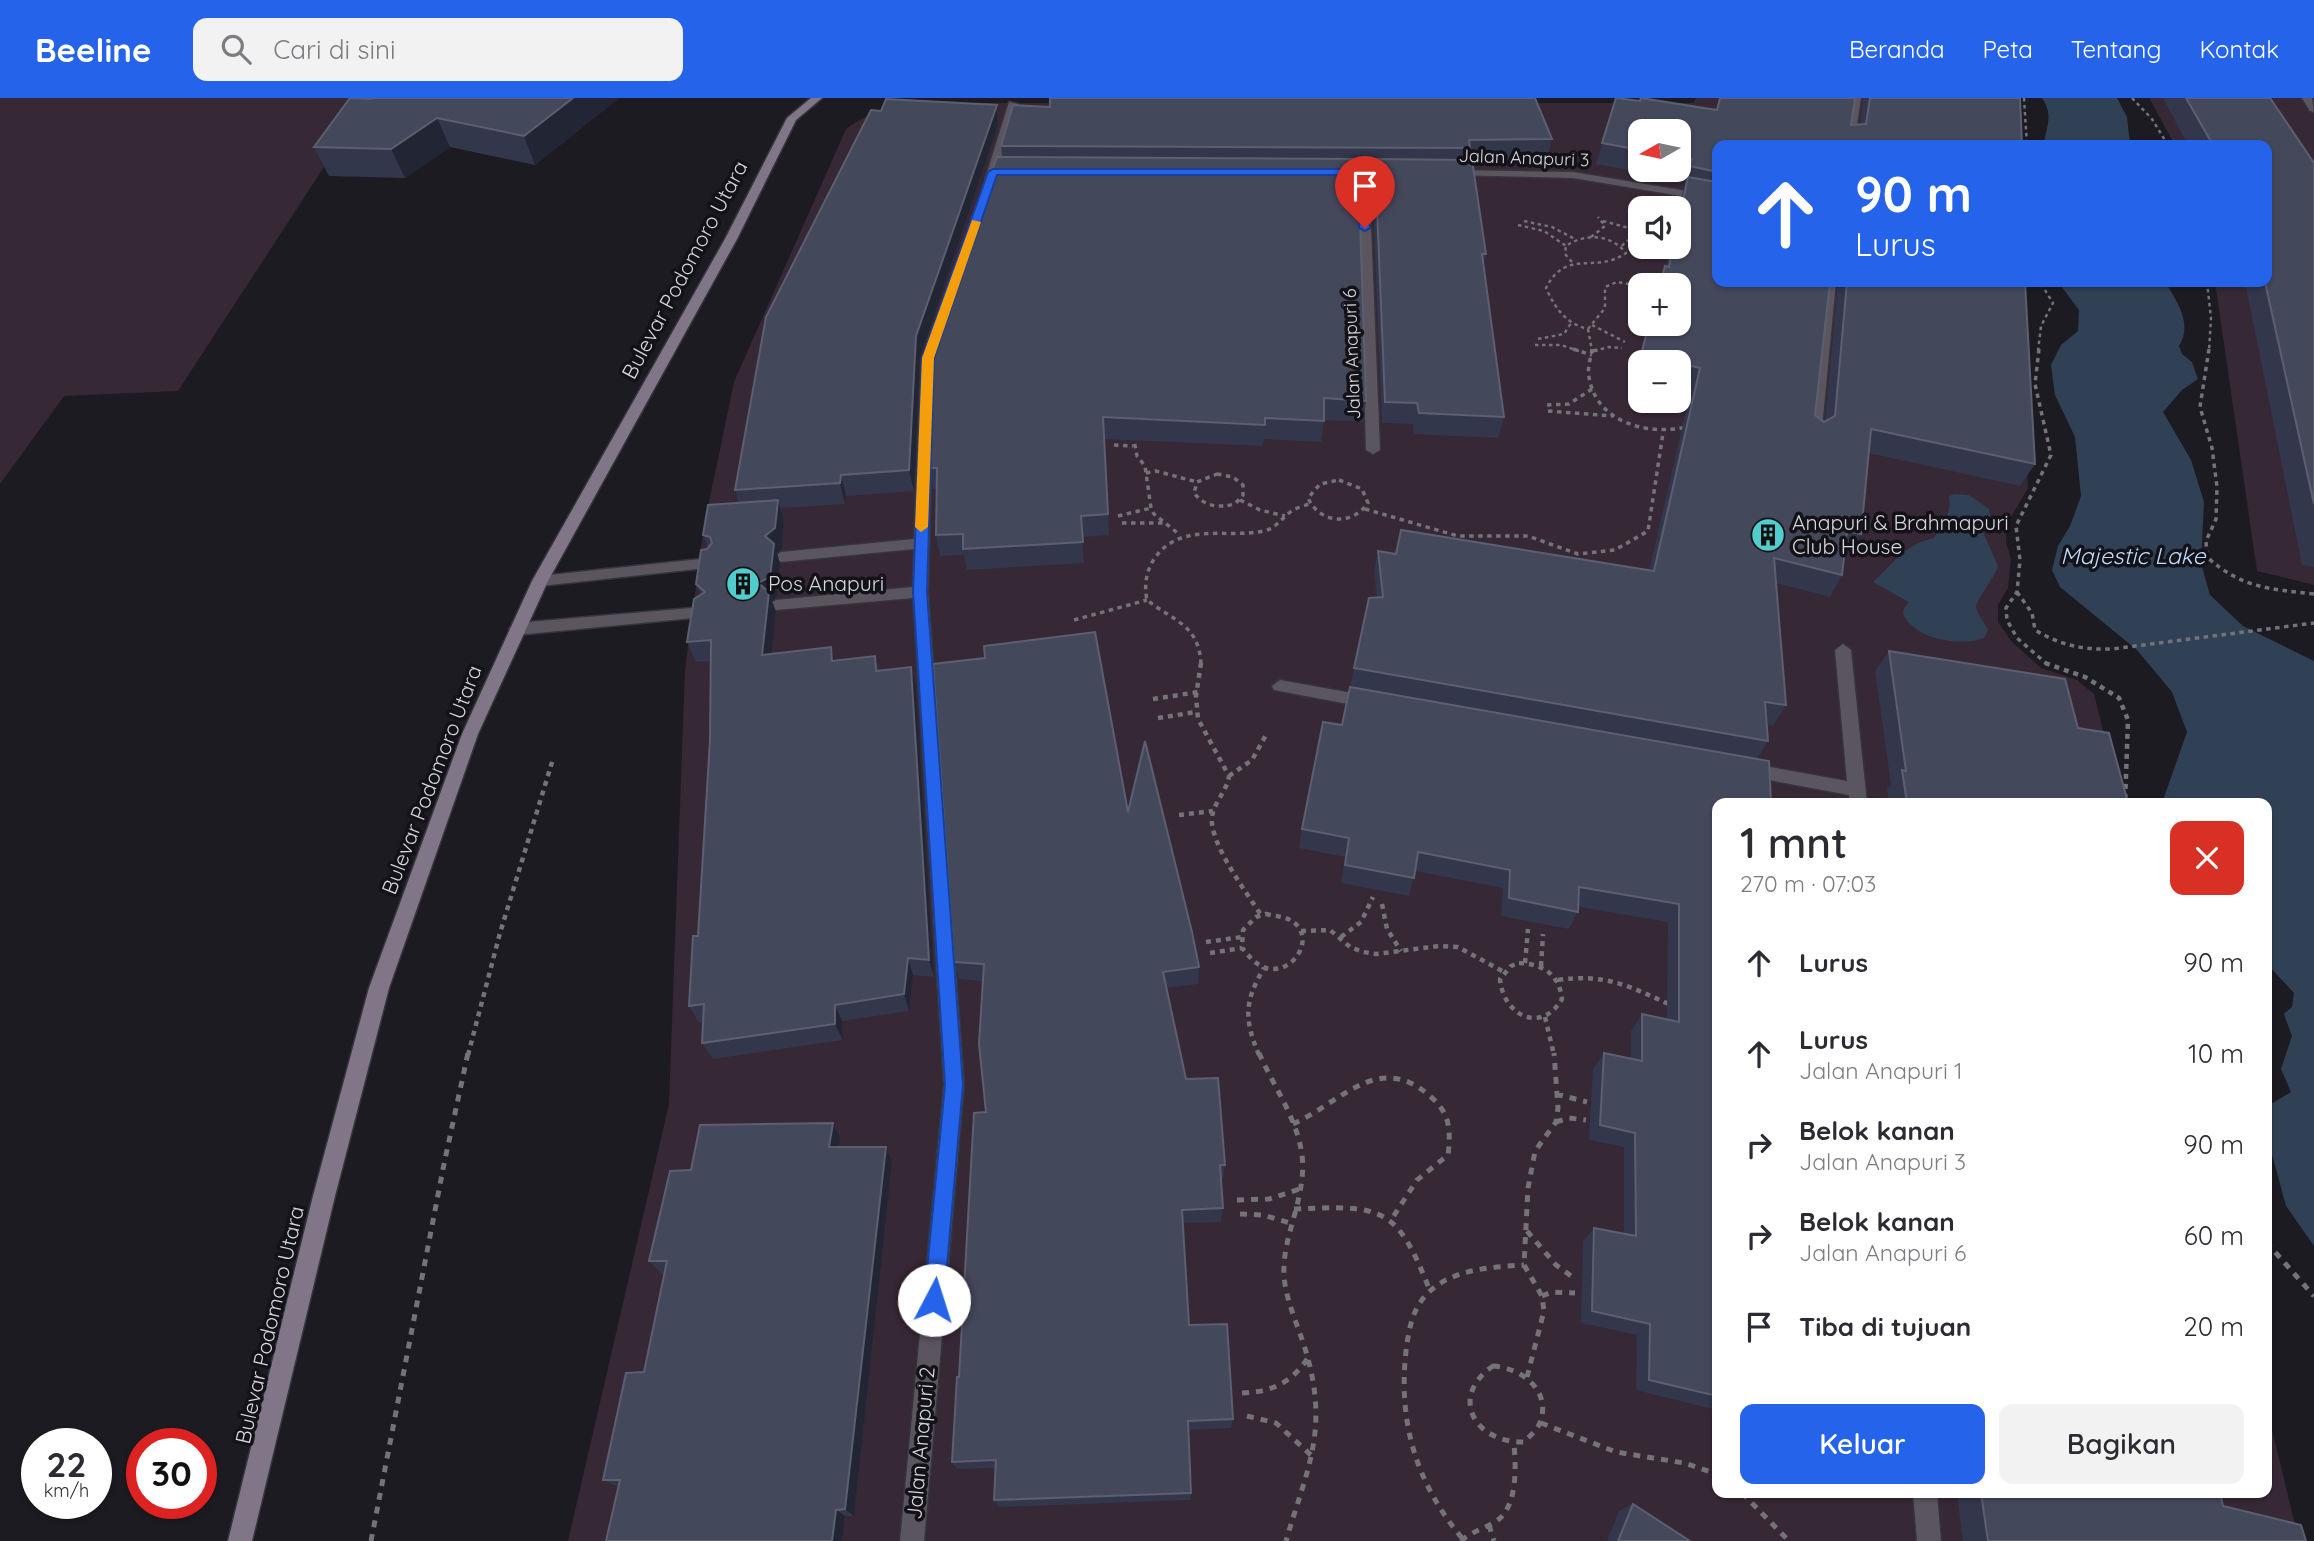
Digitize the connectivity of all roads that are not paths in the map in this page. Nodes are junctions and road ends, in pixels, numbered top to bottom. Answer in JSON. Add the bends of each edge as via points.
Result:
{"nodes":[{"id":1,"x":817,"y":98,"type":"edge"},
{"id":2,"x":1856,"y":98,"type":"edge"},
{"id":3,"x":2307,"y":98,"type":"edge"},
{"id":4,"x":1013,"y":104,"type":"edge"},
{"id":5,"x":2314,"y":109,"type":"edge"},
{"id":6,"x":1850,"y":140,"type":"edge"},
{"id":7,"x":1321,"y":172,"type":"edge"},
{"id":8,"x":1363,"y":172,"type":"junction"},
{"id":9,"x":1403,"y":173,"type":"edge"},
{"id":10,"x":1443,"y":173,"type":"edge"},
{"id":11,"x":985,"y":197,"type":"edge"},
{"id":12,"x":1712,"y":198,"type":"edge"},
{"id":13,"x":1829,"y":287,"type":"edge"},
{"id":14,"x":946,"y":309,"type":"edge"},
{"id":15,"x":1814,"y":438,"type":"edge"},
{"id":16,"x":1373,"y":450,"type":"dead end"},
{"id":17,"x":921,"y":543,"type":"junction"},
{"id":18,"x":781,"y":557,"type":"dead end"},
{"id":19,"x":710,"y":563,"type":"edge"},
{"id":20,"x":540,"y":581,"type":"junction"},
{"id":21,"x":920,"y":592,"type":"junction"},
{"id":22,"x":776,"y":605,"type":"dead end"},
{"id":23,"x":704,"y":612,"type":"edge"},
{"id":24,"x":517,"y":629,"type":"junction"},
{"id":25,"x":1843,"y":650,"type":"dead end"},
{"id":26,"x":1279,"y":685,"type":"dead end"},
{"id":27,"x":1390,"y":705,"type":"edge"},
{"id":28,"x":1733,"y":768,"type":"edge"},
{"id":29,"x":1858,"y":797,"type":"edge"},
{"id":30,"x":1925,"y":1498,"type":"edge"},
{"id":31,"x":240,"y":1541,"type":"edge"},
{"id":32,"x":912,"y":1541,"type":"edge"},
{"id":33,"x":1929,"y":1541,"type":"edge"}],
"edges":[{"from":1,"to":20,"type":"street","name":"Bulevar Podomoro Utara","via":[[792,118],[731,239]]},
{"from":2,"to":6,"type":"street"},
{"from":3,"to":5,"type":"street"},
{"from":4,"to":11,"type":"street","via":[[1000,172]]},
{"from":7,"to":8,"type":"street"},
{"from":8,"to":9,"type":"street"},
{"from":8,"to":16,"type":"street","name":"Jalan Anapuri 6"},
{"from":10,"to":12,"type":"street","name":"Jalan Anapuri 3","via":[[1573,175]]},
{"from":13,"to":15,"type":"street"},
{"from":14,"to":17,"type":"street","name":"Jalan Anapuri 2","via":[[928,358]]},
{"from":17,"to":18,"type":"street"},
{"from":17,"to":21,"type":"street","name":"Jalan Anapuri 2"},
{"from":19,"to":20,"type":"street"},
{"from":20,"to":24,"type":"street","name":"Bulevar Podomoro Utara"},
{"from":21,"to":22,"type":"street"},
{"from":21,"to":32,"type":"street","name":"Jalan Anapuri 2","via":[[954,1085]]},
{"from":23,"to":24,"type":"street"},
{"from":24,"to":31,"type":"street","name":"Bulevar Podomoro Utara","via":[[470,734],[379,988]]},
{"from":25,"to":29,"type":"street"},
{"from":26,"to":27,"type":"street"},
{"from":28,"to":29,"type":"street"},
{"from":30,"to":33,"type":"street"}]}
